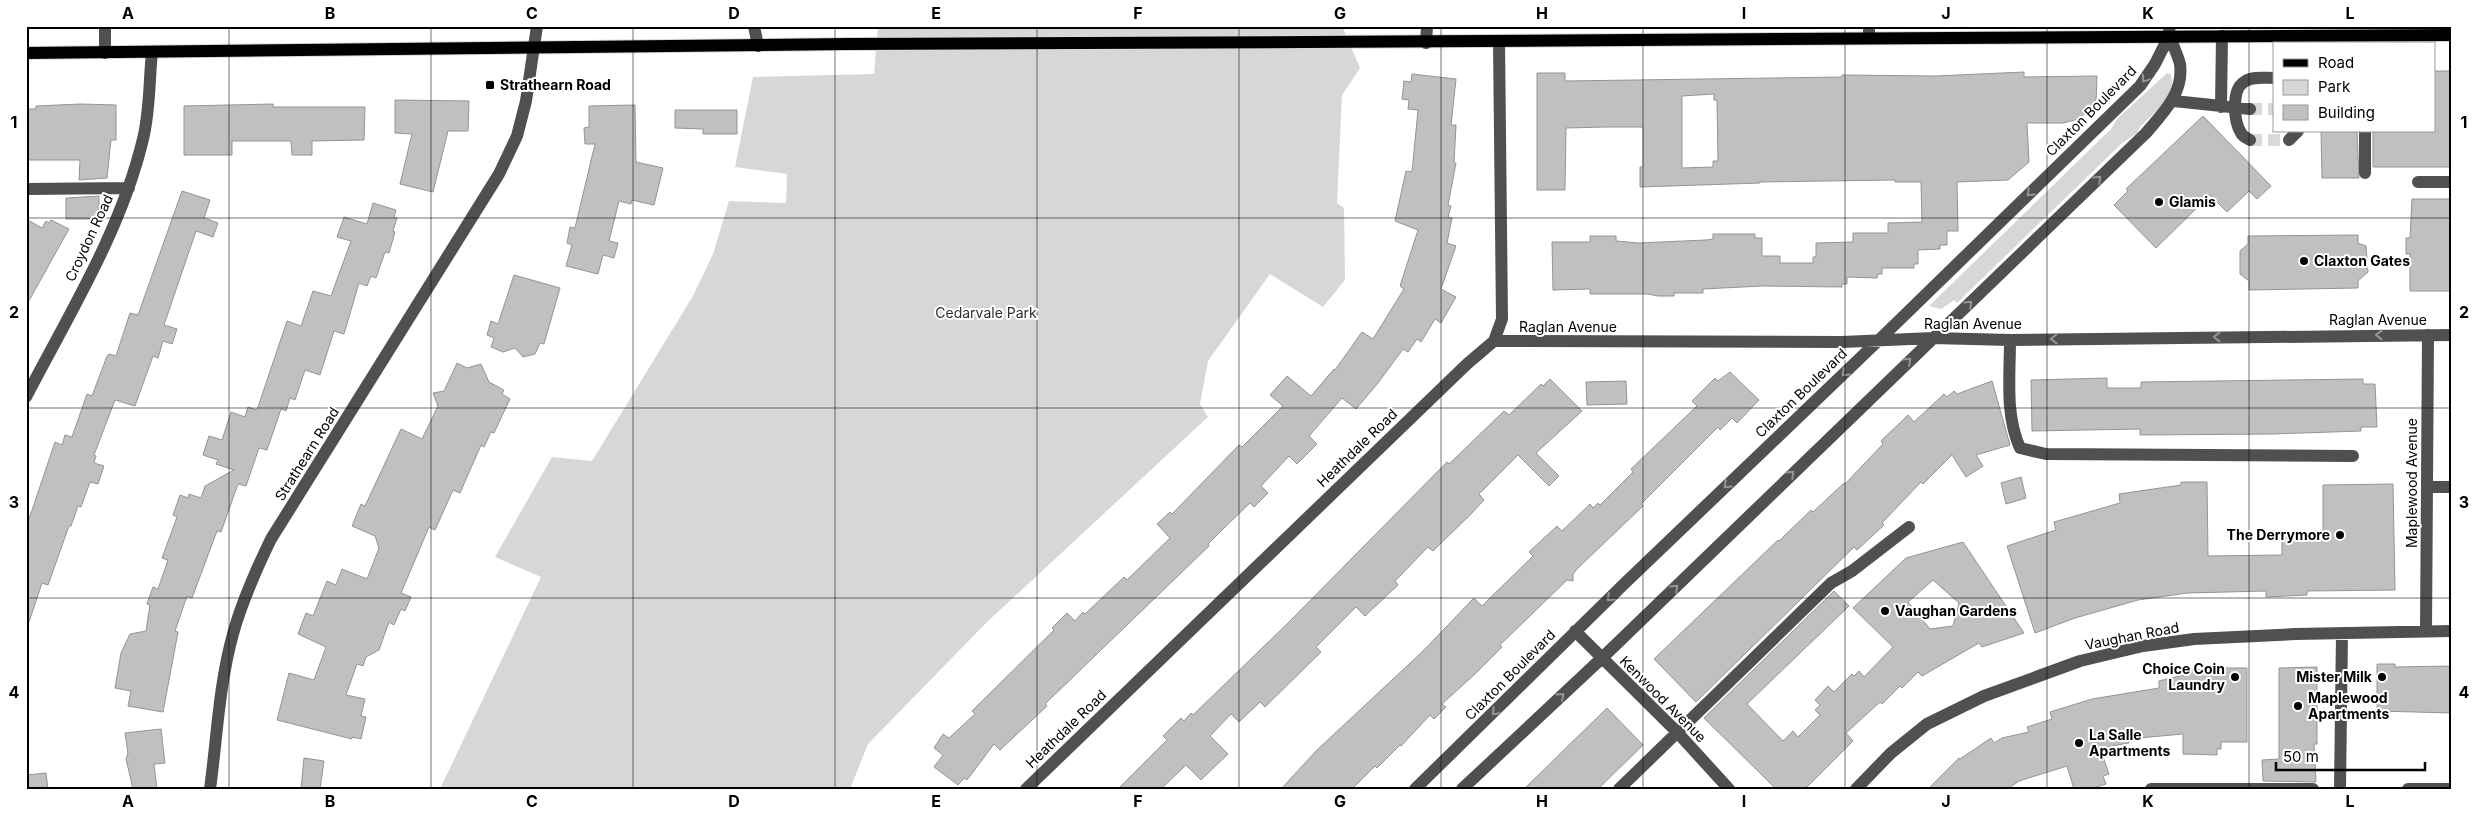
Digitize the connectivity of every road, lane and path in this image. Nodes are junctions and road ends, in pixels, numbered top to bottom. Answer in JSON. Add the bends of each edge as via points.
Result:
{"nodes":[{"id":1,"x":105,"y":26,"type":"edge"},
{"id":2,"x":537,"y":26,"type":"edge"},
{"id":3,"x":754,"y":26,"type":"edge"},
{"id":4,"x":1427,"y":26,"type":"edge"},
{"id":5,"x":2169,"y":31,"type":"edge"},
{"id":6,"x":1869,"y":32,"type":"edge"},
{"id":7,"x":2452,"y":35,"type":"edge"},
{"id":8,"x":2222,"y":36,"type":"junction"},
{"id":9,"x":2299,"y":40,"type":"edge"},
{"id":10,"x":1499,"y":41,"type":"junction"},
{"id":11,"x":1426,"y":43,"type":"junction"},
{"id":12,"x":758,"y":46,"type":"junction"},
{"id":13,"x":533,"y":49,"type":"junction"},
{"id":14,"x":152,"y":52,"type":"junction"},
{"id":15,"x":26,"y":53,"type":"edge"},
{"id":16,"x":105,"y":53,"type":"junction"},
{"id":17,"x":2273,"y":78,"type":"edge"},
{"id":18,"x":2174,"y":101,"type":"junction"},
{"id":19,"x":2221,"y":107,"type":"junction"},
{"id":20,"x":2236,"y":109,"type":"junction"},
{"id":21,"x":2250,"y":109,"type":"tunnel mouth"},
{"id":22,"x":2365,"y":132,"type":"edge"},
{"id":23,"x":2250,"y":140,"type":"dead end"},
{"id":24,"x":2365,"y":173,"type":"dead end"},
{"id":25,"x":2418,"y":182,"type":"dead end"},
{"id":26,"x":2452,"y":182,"type":"edge"},
{"id":27,"x":129,"y":188,"type":"junction"},
{"id":28,"x":26,"y":189,"type":"edge"},
{"id":29,"x":2428,"y":335,"type":"junction"},
{"id":30,"x":2452,"y":335,"type":"edge"},
{"id":31,"x":1934,"y":338,"type":"junction"},
{"id":32,"x":1880,"y":339,"type":"junction"},
{"id":33,"x":2010,"y":340,"type":"junction"},
{"id":34,"x":1494,"y":341,"type":"junction"},
{"id":35,"x":26,"y":397,"type":"edge"},
{"id":36,"x":2353,"y":456,"type":"dead end"},
{"id":37,"x":2428,"y":487,"type":"junction"},
{"id":38,"x":2452,"y":487,"type":"edge"},
{"id":39,"x":1909,"y":527,"type":"dead end"},
{"id":40,"x":1575,"y":631,"type":"junction"},
{"id":41,"x":2426,"y":631,"type":"junction"},
{"id":42,"x":2452,"y":631,"type":"edge"},
{"id":43,"x":2342,"y":633,"type":"junction"},
{"id":44,"x":1602,"y":658,"type":"junction"},
{"id":45,"x":1677,"y":732,"type":"junction"},
{"id":46,"x":210,"y":789,"type":"edge"},
{"id":47,"x":1026,"y":789,"type":"edge"},
{"id":48,"x":1415,"y":789,"type":"edge"},
{"id":49,"x":1462,"y":789,"type":"edge"},
{"id":50,"x":1619,"y":789,"type":"edge"},
{"id":51,"x":1729,"y":789,"type":"edge"},
{"id":52,"x":1856,"y":789,"type":"edge"},
{"id":53,"x":2151,"y":789,"type":"edge"},
{"id":54,"x":2313,"y":789,"type":"edge"},
{"id":55,"x":2340,"y":789,"type":"edge"},
{"id":56,"x":2408,"y":789,"type":"edge"},
{"id":57,"x":2452,"y":789,"type":"edge"}],
"edges":[{"from":1,"to":16,"type":"street"},
{"from":2,"to":13,"type":"street","name":"Strathearn Road"},
{"from":3,"to":12,"type":"street"},
{"from":4,"to":11,"type":"street"},
{"from":5,"to":6,"type":"main road"},
{"from":5,"to":8,"type":"main road"},
{"from":5,"to":18,"type":"street","via":[[2180,64]]},
{"from":5,"to":32,"type":"street","name":"Claxton Boulevard","one_way":true,"via":[[2155,64],[2140,86]]},
{"from":6,"to":10,"type":"main road"},
{"from":7,"to":9,"type":"main road"},
{"from":8,"to":9,"type":"main road"},
{"from":8,"to":19,"type":"street"},
{"from":10,"to":11,"type":"main road"},
{"from":10,"to":34,"type":"street","name":"Heathdale Road","via":[[1502,319]]},
{"from":11,"to":12,"type":"main road","bridge":true},
{"from":12,"to":13,"type":"main road"},
{"from":13,"to":14,"type":"main road"},
{"from":13,"to":46,"type":"street","name":"Strathearn Road","via":[[519,127],[499,174],[271,539],[255,572],[232,636]]},
{"from":14,"to":16,"type":"main road"},
{"from":14,"to":27,"type":"street","name":"Croydon Road","via":[[144,137]]},
{"from":15,"to":16,"type":"main road"},
{"from":17,"to":20,"type":"street","via":[[2250,78],[2241,83]]},
{"from":18,"to":19,"type":"street"},
{"from":31,"to":18,"type":"street","one_way":true,"via":[[2146,133]]},
{"from":19,"to":20,"type":"street"},
{"from":20,"to":21,"type":"street"},
{"from":20,"to":23,"type":"street","via":[[2236,123],[2242,136]]},
{"from":22,"to":24,"type":"street"},
{"from":25,"to":26,"type":"street"},
{"from":27,"to":28,"type":"street"},
{"from":27,"to":35,"type":"street","name":"Croydon Road","via":[[113,229]]},
{"from":29,"to":30,"type":"street","name":"Raglan Avenue"},
{"from":29,"to":33,"type":"street","name":"Raglan Avenue","one_way":true},
{"from":29,"to":37,"type":"street","name":"Maplewood Avenue"},
{"from":31,"to":32,"type":"street","name":"Raglan Avenue"},
{"from":31,"to":33,"type":"street","name":"Raglan Avenue"},
{"from":44,"to":31,"type":"street","one_way":true},
{"from":32,"to":34,"type":"street","name":"Raglan Avenue","via":[[1842,342]]},
{"from":32,"to":40,"type":"street","name":"Claxton Boulevard","one_way":true},
{"from":33,"to":36,"type":"street","via":[[2009,409],[2020,448],[2046,454]]},
{"from":34,"to":47,"type":"street","name":"Heathdale Road"},
{"from":37,"to":38,"type":"street"},
{"from":37,"to":41,"type":"street","name":"Maplewood Avenue"},
{"from":39,"to":45,"type":"street","via":[[1831,583]]},
{"from":40,"to":44,"type":"street","name":"Kenwood Avenue"},
{"from":40,"to":48,"type":"street","name":"Claxton Boulevard","one_way":true},
{"from":41,"to":42,"type":"street","name":"Vaughan Road"},
{"from":41,"to":43,"type":"street","name":"Vaughan Road"},
{"from":43,"to":52,"type":"street","name":"Vaughan Road","via":[[2194,639],[2143,646],[2080,661],[1984,696],[1927,724],[1891,753]]},
{"from":43,"to":55,"type":"street"},
{"from":44,"to":45,"type":"street","name":"Kenwood Avenue"},
{"from":49,"to":44,"type":"street","one_way":true},
{"from":45,"to":50,"type":"street"},
{"from":45,"to":51,"type":"street","name":"Kenwood Avenue"},
{"from":53,"to":54,"type":"street"},
{"from":56,"to":57,"type":"street"}]}
